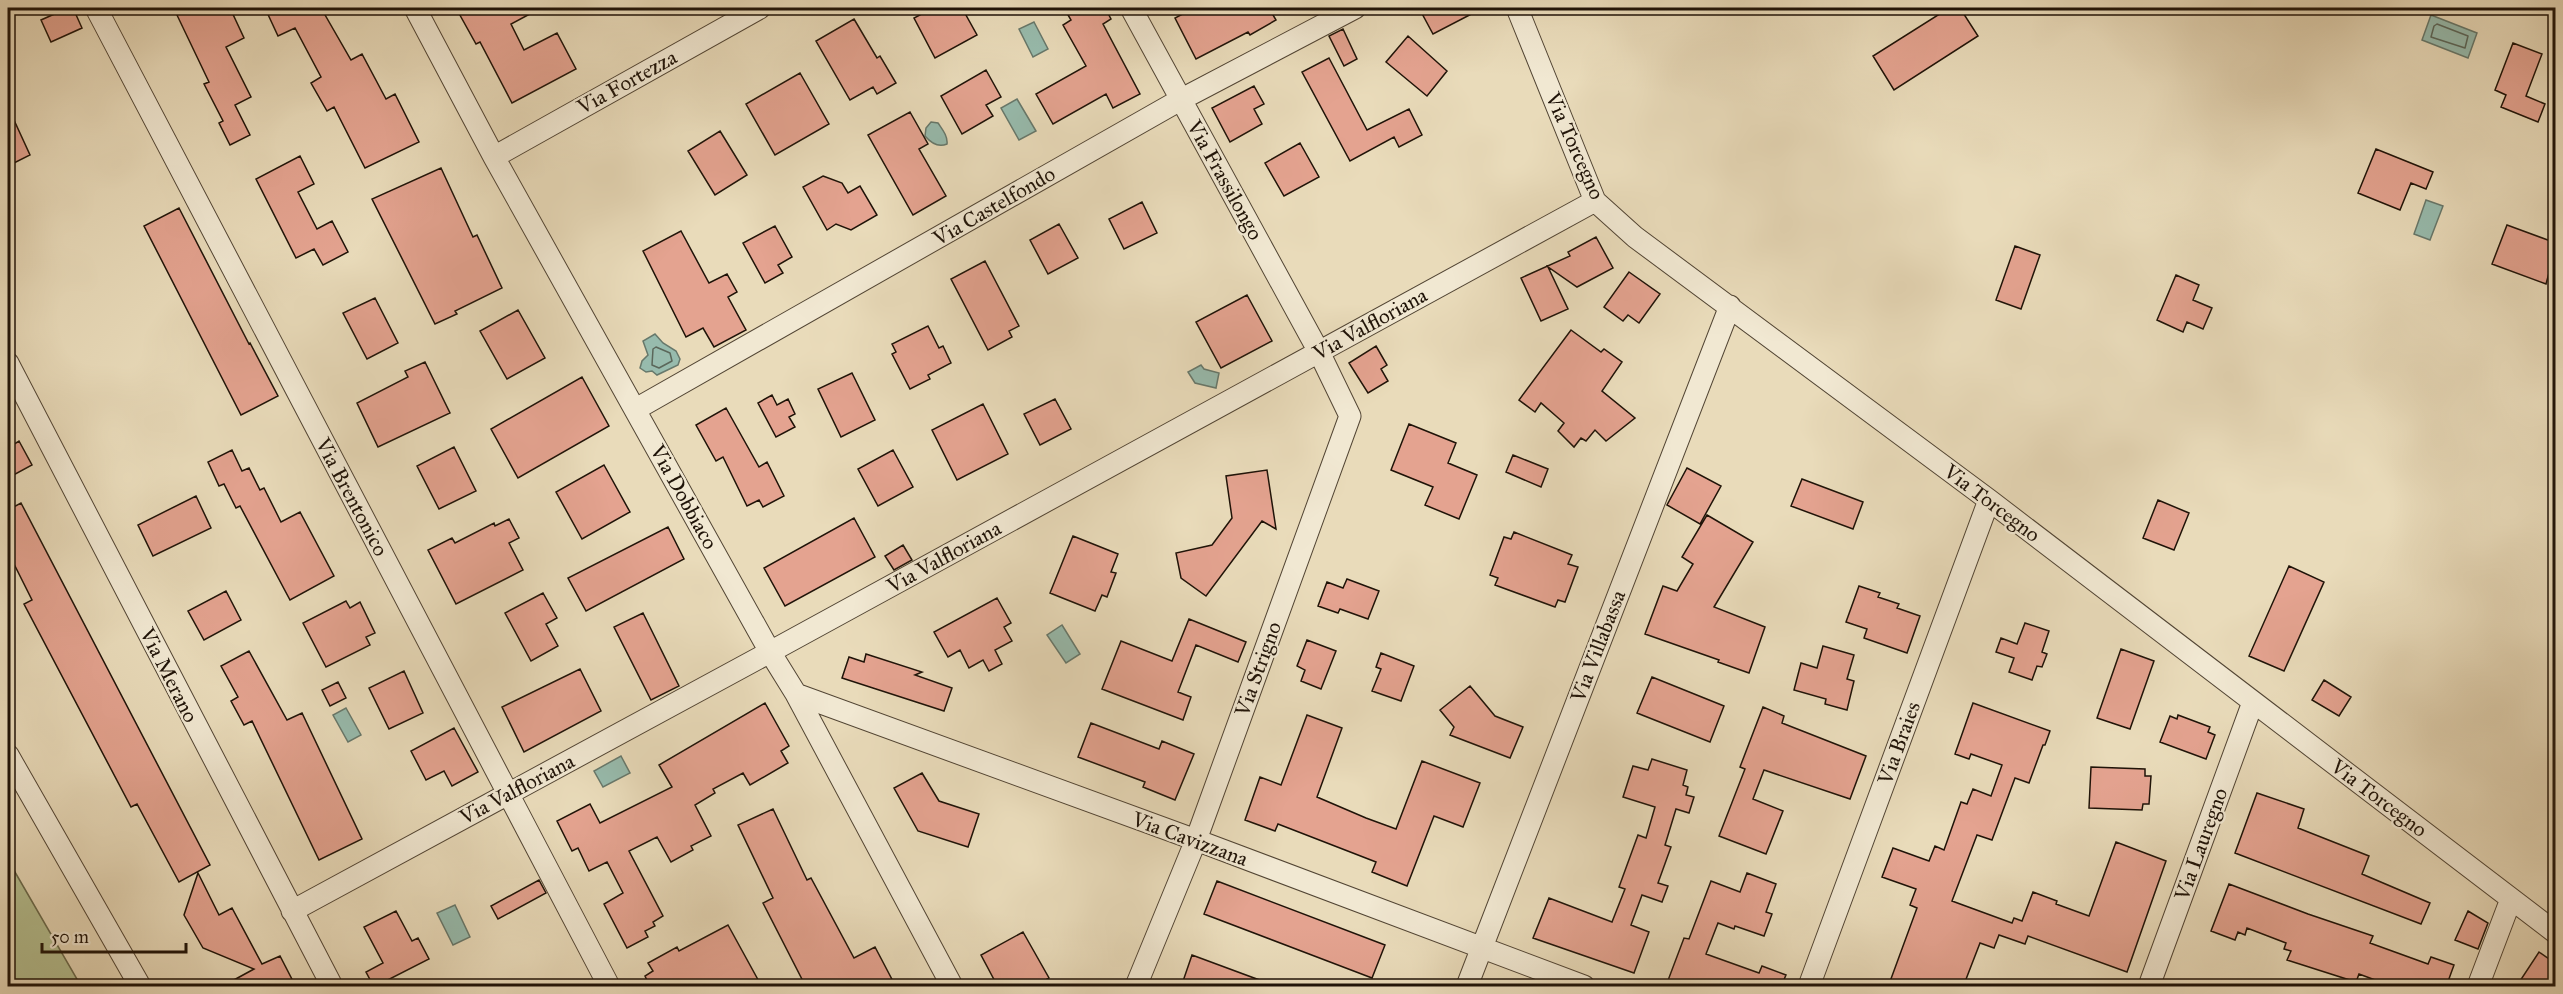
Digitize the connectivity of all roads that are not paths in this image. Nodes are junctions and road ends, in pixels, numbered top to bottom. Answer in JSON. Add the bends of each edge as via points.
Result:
{"nodes":[{"id":1,"x":96,"y":8,"type":"edge"},
{"id":2,"x":415,"y":8,"type":"edge"},
{"id":3,"x":760,"y":8,"type":"edge"},
{"id":4,"x":1131,"y":8,"type":"edge"},
{"id":5,"x":1355,"y":8,"type":"edge"},
{"id":6,"x":1517,"y":8,"type":"edge"},
{"id":7,"x":1180,"y":100,"type":"junction"},
{"id":8,"x":494,"y":157,"type":"junction"},
{"id":9,"x":1595,"y":201,"type":"junction"},
{"id":10,"x":1730,"y":306,"type":"junction"},
{"id":11,"x":1319,"y":352,"type":"junction"},
{"id":12,"x":8,"y":363,"type":"edge"},
{"id":13,"x":636,"y":409,"type":"junction"},
{"id":14,"x":1989,"y":500,"type":"junction"},
{"id":15,"x":771,"y":652,"type":"junction"},
{"id":16,"x":796,"y":694,"type":"junction"},
{"id":17,"x":2253,"y":702,"type":"junction"},
{"id":18,"x":8,"y":755,"type":"edge"},
{"id":19,"x":507,"y":795,"type":"junction"},
{"id":20,"x":1196,"y":840,"type":"junction"},
{"id":21,"x":2511,"y":899,"type":"junction"},
{"id":22,"x":292,"y":911,"type":"junction"},
{"id":23,"x":2556,"y":933,"type":"edge"},
{"id":24,"x":1480,"y":949,"type":"junction"},
{"id":25,"x":140,"y":987,"type":"edge"},
{"id":26,"x":332,"y":987,"type":"edge"},
{"id":27,"x":609,"y":987,"type":"edge"},
{"id":28,"x":952,"y":987,"type":"edge"},
{"id":29,"x":1136,"y":987,"type":"edge"},
{"id":30,"x":1467,"y":987,"type":"edge"},
{"id":31,"x":1584,"y":987,"type":"edge"},
{"id":32,"x":1809,"y":987,"type":"edge"},
{"id":33,"x":2149,"y":987,"type":"edge"},
{"id":34,"x":2478,"y":987,"type":"edge"}],
"edges":[{"from":1,"to":19,"type":"street","name":"Via Brentonico"},
{"from":2,"to":8,"type":"street","name":"Via Dobbiaco"},
{"from":3,"to":8,"type":"street","name":"Via Fortezza"},
{"from":4,"to":7,"type":"street","name":"Via Frassilongo"},
{"from":5,"to":7,"type":"street","name":"Via Castelfondo"},
{"from":6,"to":9,"type":"street","name":"Via Torcegno"},
{"from":7,"to":11,"type":"street","name":"Via Frassilongo"},
{"from":7,"to":13,"type":"street","name":"Via Castelfondo"},
{"from":8,"to":13,"type":"street","name":"Via Dobbiaco"},
{"from":9,"to":10,"type":"street","name":"Via Torcegno","via":[[1635,237]]},
{"from":9,"to":11,"type":"street","name":"Via Valfloriana"},
{"from":10,"to":14,"type":"street","name":"Via Torcegno"},
{"from":10,"to":24,"type":"street","name":"Via Villabassa"},
{"from":11,"to":15,"type":"street","name":"Via Valfloriana"},
{"from":11,"to":20,"type":"street","name":"Via Strigno","via":[[1350,416]]},
{"from":12,"to":22,"type":"street","name":"Via Merano"},
{"from":13,"to":15,"type":"street","name":"Via Dobbiaco"},
{"from":14,"to":17,"type":"street","name":"Via Torcegno"},
{"from":14,"to":32,"type":"street","name":"Via Braies"},
{"from":15,"to":16,"type":"street","name":"Via Dobbiaco"},
{"from":15,"to":19,"type":"street","name":"Via Valfloriana"},
{"from":16,"to":20,"type":"street","name":"Via Cavizzana"},
{"from":16,"to":28,"type":"street","name":"Via Dobbiaco"},
{"from":17,"to":21,"type":"street","name":"Via Torcegno"},
{"from":17,"to":33,"type":"street","name":"Via Lauregno"},
{"from":18,"to":25,"type":"street"},
{"from":19,"to":22,"type":"street","name":"Via Valfloriana"},
{"from":19,"to":27,"type":"street","name":"Via Brentonico"},
{"from":20,"to":24,"type":"street","name":"Via Cavizzana"},
{"from":20,"to":29,"type":"street","name":"Via Strigno"},
{"from":21,"to":23,"type":"street","name":"Via Torcegno"},
{"from":21,"to":34,"type":"street"},
{"from":22,"to":26,"type":"street","name":"Via Merano"},
{"from":24,"to":30,"type":"street","name":"Via Villabassa"},
{"from":24,"to":31,"type":"street","name":"Via Cavizzana"}]}
